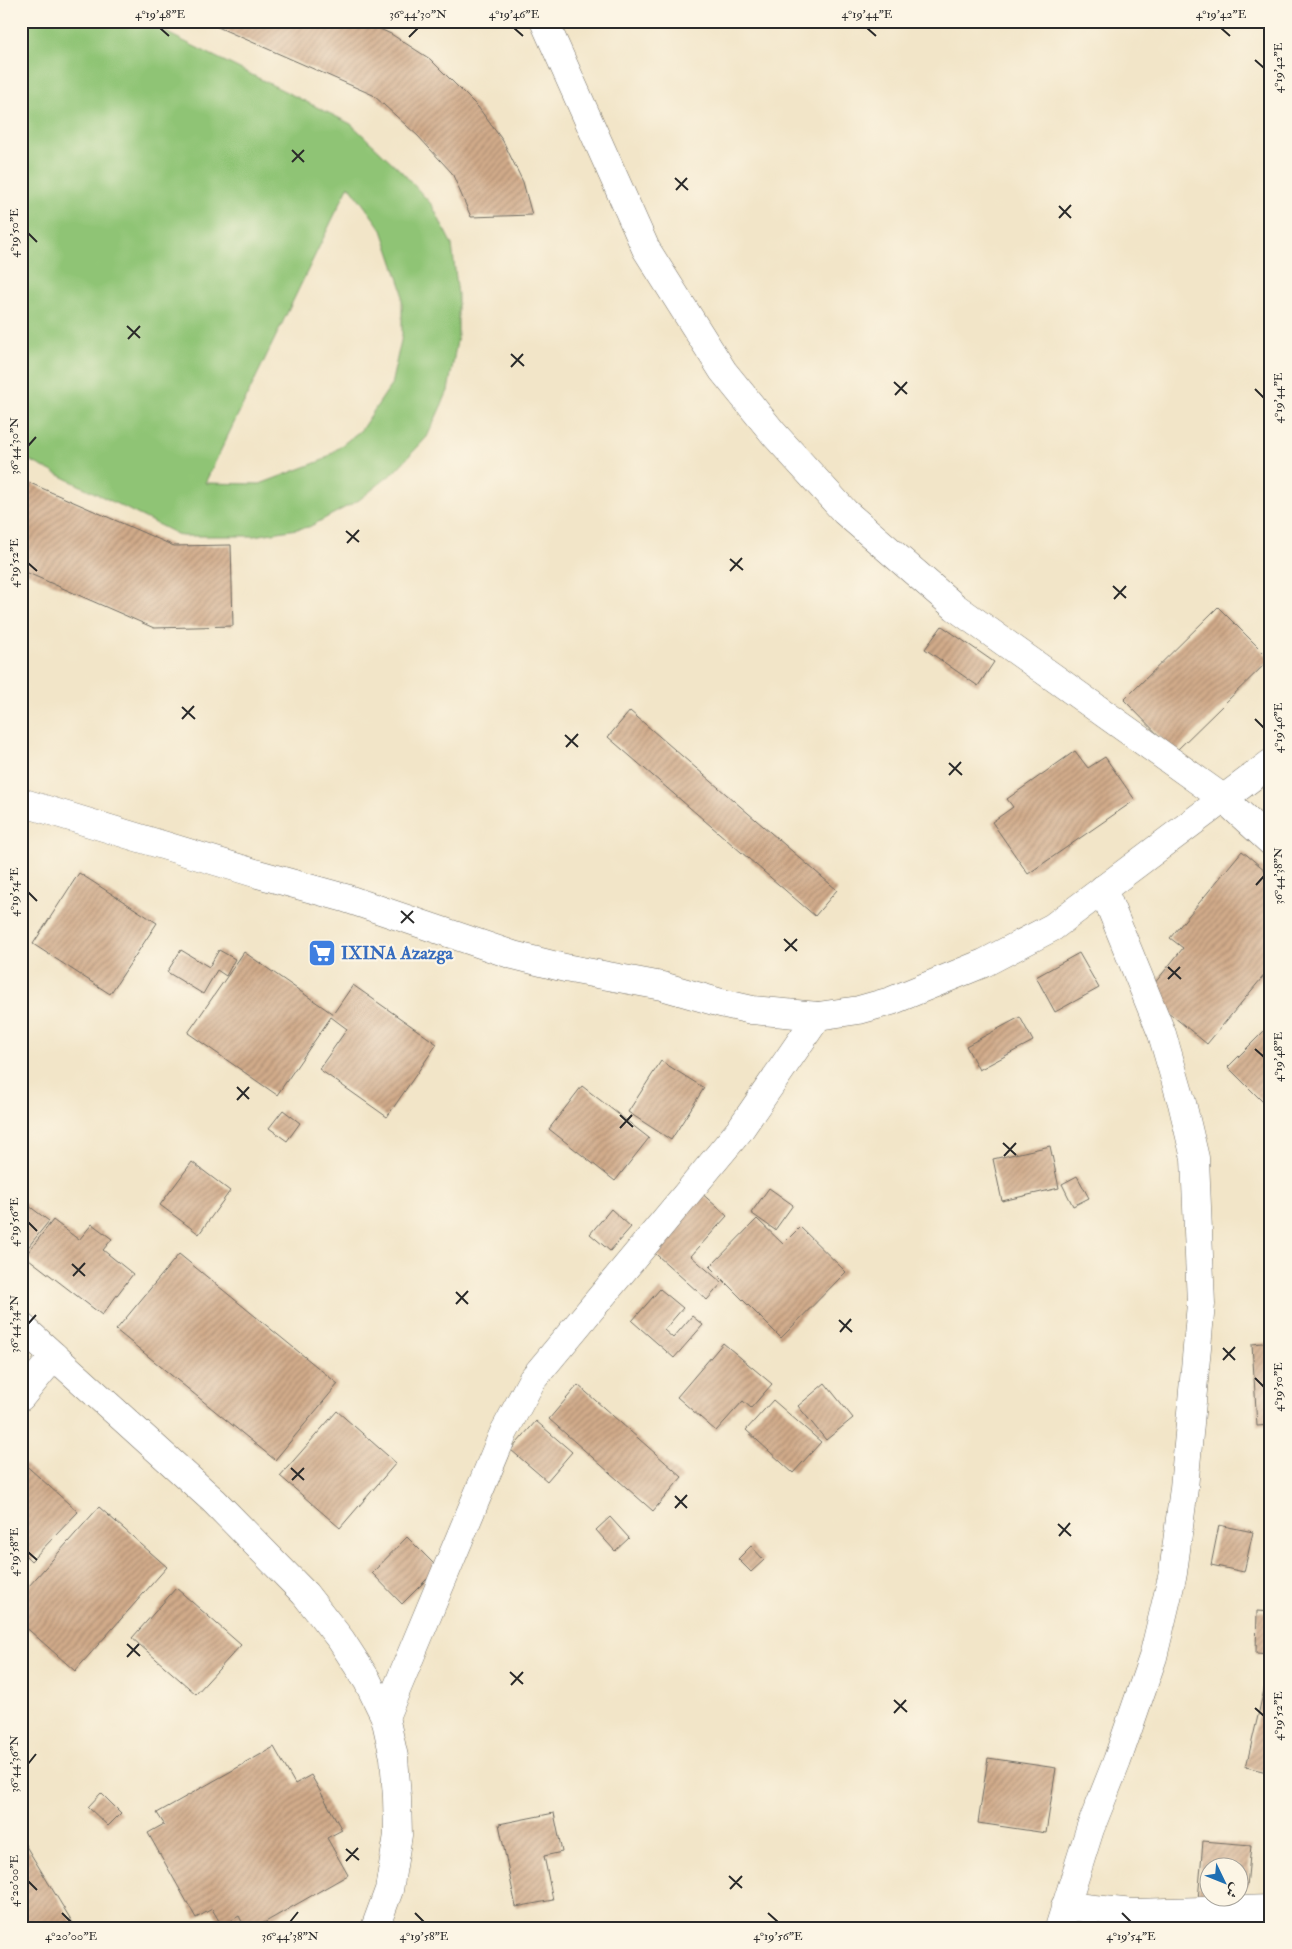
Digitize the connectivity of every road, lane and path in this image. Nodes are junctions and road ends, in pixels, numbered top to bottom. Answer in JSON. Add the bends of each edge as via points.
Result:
{"nodes":[{"id":1,"x":544,"y":21,"type":"edge"},
{"id":2,"x":1271,"y":763,"type":"edge"},
{"id":3,"x":1224,"y":799,"type":"junction"},
{"id":4,"x":21,"y":802,"type":"edge"},
{"id":5,"x":1271,"y":842,"type":"edge"},
{"id":6,"x":1103,"y":889,"type":"junction"},
{"id":7,"x":818,"y":1016,"type":"junction"},
{"id":8,"x":21,"y":1326,"type":"edge"},
{"id":9,"x":54,"y":1356,"type":"junction"},
{"id":10,"x":21,"y":1397,"type":"edge"},
{"id":11,"x":386,"y":1717,"type":"junction"},
{"id":12,"x":1271,"y":1909,"type":"edge"},
{"id":13,"x":1062,"y":1917,"type":"edge"},
{"id":14,"x":375,"y":1928,"type":"edge"}],
"edges":[{"from":1,"to":3,"type":"street","via":[[646,249],[724,371],[774,434],[845,512],[955,607]]},
{"from":2,"to":3,"type":"street"},
{"from":3,"to":5,"type":"street"},
{"from":3,"to":6,"type":"street"},
{"from":4,"to":7,"type":"street","via":[[345,898],[513,955],[662,986],[752,1010]]},
{"from":6,"to":7,"type":"street","via":[[1053,927],[984,963],[890,1002]]},
{"from":6,"to":13,"type":"street","via":[[1162,1034],[1196,1158],[1201,1304],[1173,1573],[1153,1658]]},
{"from":7,"to":11,"type":"street","via":[[739,1131],[532,1380],[504,1432]]},
{"from":8,"to":9,"type":"street"},
{"from":9,"to":10,"type":"street"},
{"from":9,"to":11,"type":"street","via":[[214,1501],[305,1594],[341,1640]]},
{"from":11,"to":14,"type":"street","via":[[394,1757],[398,1835],[389,1890]]},
{"from":12,"to":13,"type":"street"}]}
